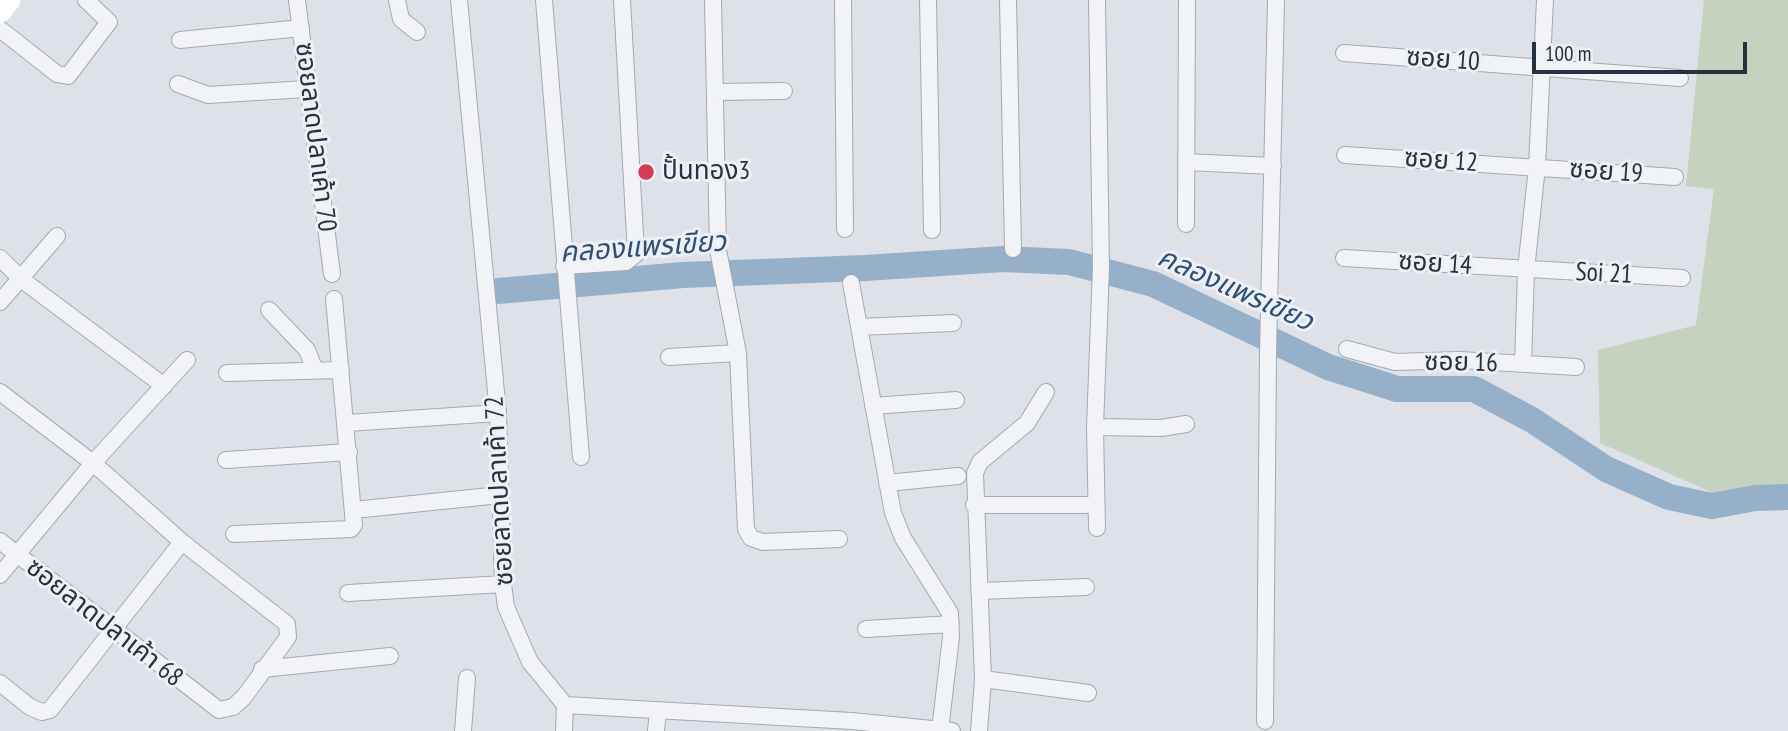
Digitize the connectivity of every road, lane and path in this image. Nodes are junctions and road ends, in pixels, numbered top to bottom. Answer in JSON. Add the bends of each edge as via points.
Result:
{"nodes":[{"id":1,"x":9,"y":0,"type":"edge"},
{"id":2,"x":86,"y":0,"type":"edge"},
{"id":3,"x":297,"y":0,"type":"edge"},
{"id":4,"x":397,"y":0,"type":"edge"},
{"id":5,"x":459,"y":0,"type":"edge"},
{"id":6,"x":544,"y":0,"type":"edge"},
{"id":7,"x":622,"y":0,"type":"edge"},
{"id":8,"x":713,"y":0,"type":"edge"},
{"id":9,"x":843,"y":0,"type":"edge"},
{"id":10,"x":928,"y":0,"type":"edge"},
{"id":11,"x":1008,"y":0,"type":"edge"},
{"id":12,"x":1097,"y":0,"type":"edge"},
{"id":13,"x":1187,"y":0,"type":"edge"},
{"id":14,"x":1276,"y":0,"type":"edge"},
{"id":15,"x":1545,"y":0,"type":"edge"},
{"id":16,"x":0,"y":11,"type":"edge"},
{"id":17,"x":301,"y":28,"type":"junction"},
{"id":18,"x":0,"y":29,"type":"edge"},
{"id":19,"x":417,"y":32,"type":"dead end"},
{"id":20,"x":180,"y":40,"type":"dead end"},
{"id":21,"x":1344,"y":53,"type":"dead end"},
{"id":22,"x":1542,"y":67,"type":"junction"},
{"id":23,"x":1680,"y":78,"type":"dead end"},
{"id":24,"x":178,"y":84,"type":"dead end"},
{"id":25,"x":306,"y":89,"type":"junction"},
{"id":26,"x":784,"y":91,"type":"dead end"},
{"id":27,"x":715,"y":92,"type":"junction"},
{"id":28,"x":1345,"y":155,"type":"dead end"},
{"id":29,"x":1186,"y":162,"type":"junction"},
{"id":30,"x":1273,"y":166,"type":"junction"},
{"id":31,"x":1537,"y":167,"type":"junction"},
{"id":32,"x":1675,"y":177,"type":"dead end"},
{"id":33,"x":1186,"y":225,"type":"dead end"},
{"id":34,"x":845,"y":229,"type":"dead end"},
{"id":35,"x":932,"y":230,"type":"dead end"},
{"id":36,"x":57,"y":236,"type":"dead end"},
{"id":37,"x":1013,"y":248,"type":"dead end"},
{"id":38,"x":0,"y":258,"type":"edge"},
{"id":39,"x":1344,"y":258,"type":"dead end"},
{"id":40,"x":1525,"y":270,"type":"junction"},
{"id":41,"x":332,"y":274,"type":"dead end"},
{"id":42,"x":1682,"y":278,"type":"dead end"},
{"id":43,"x":21,"y":279,"type":"junction"},
{"id":44,"x":566,"y":280,"type":"junction"},
{"id":45,"x":851,"y":283,"type":"dead end"},
{"id":46,"x":334,"y":299,"type":"dead end"},
{"id":47,"x":0,"y":302,"type":"edge"},
{"id":48,"x":269,"y":310,"type":"dead end"},
{"id":49,"x":953,"y":323,"type":"dead end"},
{"id":50,"x":859,"y":327,"type":"junction"},
{"id":51,"x":1347,"y":349,"type":"dead end"},
{"id":52,"x":738,"y":352,"type":"junction"},
{"id":53,"x":669,"y":357,"type":"dead end"},
{"id":54,"x":187,"y":359,"type":"dead end"},
{"id":55,"x":1523,"y":364,"type":"junction"},
{"id":56,"x":1576,"y":367,"type":"dead end"},
{"id":57,"x":315,"y":370,"type":"junction"},
{"id":58,"x":341,"y":370,"type":"junction"},
{"id":59,"x":227,"y":373,"type":"dead end"},
{"id":60,"x":164,"y":386,"type":"junction"},
{"id":61,"x":0,"y":392,"type":"edge"},
{"id":62,"x":1046,"y":392,"type":"dead end"},
{"id":63,"x":956,"y":400,"type":"dead end"},
{"id":64,"x":873,"y":406,"type":"junction"},
{"id":65,"x":498,"y":414,"type":"junction"},
{"id":66,"x":347,"y":423,"type":"junction"},
{"id":67,"x":1186,"y":424,"type":"dead end"},
{"id":68,"x":1094,"y":427,"type":"junction"},
{"id":69,"x":349,"y":452,"type":"junction"},
{"id":70,"x":581,"y":457,"type":"dead end"},
{"id":71,"x":226,"y":460,"type":"dead end"},
{"id":72,"x":93,"y":463,"type":"junction"},
{"id":73,"x":958,"y":475,"type":"dead end"},
{"id":74,"x":887,"y":483,"type":"junction"},
{"id":75,"x":500,"y":495,"type":"junction"},
{"id":76,"x":974,"y":505,"type":"junction"},
{"id":77,"x":1087,"y":505,"type":"dead end"},
{"id":78,"x":354,"y":510,"type":"junction"},
{"id":79,"x":1097,"y":528,"type":"dead end"},
{"id":80,"x":234,"y":534,"type":"dead end"},
{"id":81,"x":839,"y":539,"type":"dead end"},
{"id":82,"x":0,"y":541,"type":"edge"},
{"id":83,"x":182,"y":542,"type":"junction"},
{"id":84,"x":17,"y":555,"type":"junction"},
{"id":85,"x":0,"y":575,"type":"edge"},
{"id":86,"x":503,"y":584,"type":"junction"},
{"id":87,"x":1086,"y":587,"type":"dead end"},
{"id":88,"x":979,"y":591,"type":"junction"},
{"id":89,"x":348,"y":593,"type":"dead end"},
{"id":90,"x":951,"y":624,"type":"junction"},
{"id":91,"x":866,"y":629,"type":"dead end"},
{"id":92,"x":113,"y":631,"type":"junction"},
{"id":93,"x":390,"y":656,"type":"dead end"},
{"id":94,"x":262,"y":669,"type":"junction"},
{"id":95,"x":467,"y":678,"type":"dead end"},
{"id":96,"x":983,"y":679,"type":"junction"},
{"id":97,"x":0,"y":683,"type":"edge"},
{"id":98,"x":1088,"y":693,"type":"dead end"},
{"id":99,"x":565,"y":705,"type":"junction"},
{"id":100,"x":657,"y":711,"type":"junction"},
{"id":101,"x":1265,"y":721,"type":"dead end"},
{"id":102,"x":755,"y":723,"type":"edge"},
{"id":103,"x":852,"y":726,"type":"edge"},
{"id":104,"x":463,"y":731,"type":"edge"},
{"id":105,"x":564,"y":731,"type":"edge"},
{"id":106,"x":656,"y":731,"type":"edge"},
{"id":107,"x":948,"y":731,"type":"edge"},
{"id":108,"x":979,"y":731,"type":"edge"}],
"edges":[{"from":1,"to":16,"type":"main road"},
{"from":2,"to":18,"type":"street","via":[[108,18],[108,24],[68,76],[57,74]]},
{"from":3,"to":17,"type":"street","name":"ซอยลาดปลาเค้า 70"},
{"from":4,"to":19,"type":"street","via":[[401,19]]},
{"from":5,"to":65,"type":"street","name":"ซอยลาดปลาเค้า 72"},
{"from":6,"to":44,"type":"street"},
{"from":7,"to":44,"type":"street","via":[[636,254],[626,262]]},
{"from":8,"to":27,"type":"street"},
{"from":9,"to":34,"type":"street"},
{"from":10,"to":35,"type":"street"},
{"from":11,"to":37,"type":"street"},
{"from":12,"to":68,"type":"street","via":[[1100,275]]},
{"from":13,"to":29,"type":"street"},
{"from":14,"to":30,"type":"street"},
{"from":15,"to":22,"type":"street"},
{"from":17,"to":20,"type":"street"},
{"from":17,"to":25,"type":"street","name":"ซอยลาดปลาเค้า 70"},
{"from":21,"to":22,"type":"street","name":"ซอย 10"},
{"from":22,"to":23,"type":"street","name":"ซอย 10"},
{"from":22,"to":31,"type":"street"},
{"from":24,"to":25,"type":"street","via":[[208,94]]},
{"from":25,"to":41,"type":"street","name":"ซอยลาดปลาเค้า 70"},
{"from":26,"to":27,"type":"street"},
{"from":27,"to":52,"type":"street","via":[[719,263]]},
{"from":28,"to":31,"type":"street","name":"ซอย 12"},
{"from":29,"to":30,"type":"street"},
{"from":29,"to":33,"type":"street"},
{"from":30,"to":101,"type":"street"},
{"from":31,"to":32,"type":"street","name":"ซอย 19"},
{"from":31,"to":40,"type":"street"},
{"from":36,"to":43,"type":"street"},
{"from":38,"to":43,"type":"street"},
{"from":39,"to":40,"type":"street","name":"ซอย 14"},
{"from":40,"to":42,"type":"street","name":"Soi 21"},
{"from":40,"to":55,"type":"street"},
{"from":43,"to":47,"type":"street"},
{"from":43,"to":60,"type":"street"},
{"from":44,"to":70,"type":"street"},
{"from":45,"to":50,"type":"street"},
{"from":46,"to":58,"type":"street"},
{"from":48,"to":57,"type":"street","via":[[307,350]]},
{"from":49,"to":50,"type":"street"},
{"from":50,"to":64,"type":"street"},
{"from":51,"to":55,"type":"street","name":"ซอย 16","via":[[1395,362]]},
{"from":52,"to":53,"type":"street"},
{"from":52,"to":81,"type":"street","via":[[746,529],[751,538],[763,542]]},
{"from":54,"to":60,"type":"street"},
{"from":55,"to":56,"type":"street","name":"ซอย 16"},
{"from":57,"to":58,"type":"street"},
{"from":57,"to":59,"type":"street"},
{"from":58,"to":66,"type":"street"},
{"from":60,"to":72,"type":"street"},
{"from":61,"to":72,"type":"street"},
{"from":62,"to":76,"type":"street","via":[[1027,423],[980,462]]},
{"from":63,"to":64,"type":"street"},
{"from":64,"to":74,"type":"street"},
{"from":65,"to":66,"type":"street"},
{"from":65,"to":75,"type":"street","name":"ซอยลาดปลาเค้า 72"},
{"from":66,"to":69,"type":"street"},
{"from":67,"to":68,"type":"street"},
{"from":68,"to":79,"type":"street"},
{"from":69,"to":71,"type":"street"},
{"from":69,"to":78,"type":"street"},
{"from":72,"to":83,"type":"street"},
{"from":72,"to":84,"type":"street"},
{"from":73,"to":74,"type":"street"},
{"from":74,"to":90,"type":"street","via":[[897,526],[945,602]]},
{"from":75,"to":78,"type":"street"},
{"from":75,"to":86,"type":"street","name":"ซอยลาดปลาเค้า 72"},
{"from":76,"to":77,"type":"street"},
{"from":76,"to":88,"type":"street"},
{"from":78,"to":80,"type":"street","via":[[351,529]]},
{"from":82,"to":84,"type":"street","name":"ซอยลาดปลาเค้า 68"},
{"from":83,"to":92,"type":"street"},
{"from":83,"to":94,"type":"street","via":[[286,624],[288,637]]},
{"from":84,"to":85,"type":"street"},
{"from":84,"to":92,"type":"street","name":"ซอยลาดปลาเค้า 68"},
{"from":86,"to":89,"type":"street"},
{"from":86,"to":99,"type":"street","name":"ซอยลาดปลาเค้า 72","via":[[506,607],[530,662]]},
{"from":87,"to":88,"type":"street"},
{"from":88,"to":96,"type":"street"},
{"from":90,"to":91,"type":"street"},
{"from":90,"to":107,"type":"street"},
{"from":92,"to":94,"type":"street","name":"ซอยลาดปลาเค้า 68","via":[[219,710],[233,707],[244,697]]},
{"from":92,"to":97,"type":"street","via":[[50,710],[30,707]]},
{"from":93,"to":94,"type":"street"},
{"from":95,"to":104,"type":"street"},
{"from":96,"to":98,"type":"street"},
{"from":96,"to":108,"type":"street"},
{"from":99,"to":100,"type":"street"},
{"from":99,"to":105,"type":"street"},
{"from":100,"to":102,"type":"street"},
{"from":100,"to":106,"type":"street"},
{"from":102,"to":103,"type":"street"},
{"from":103,"to":107,"type":"street"}]}
